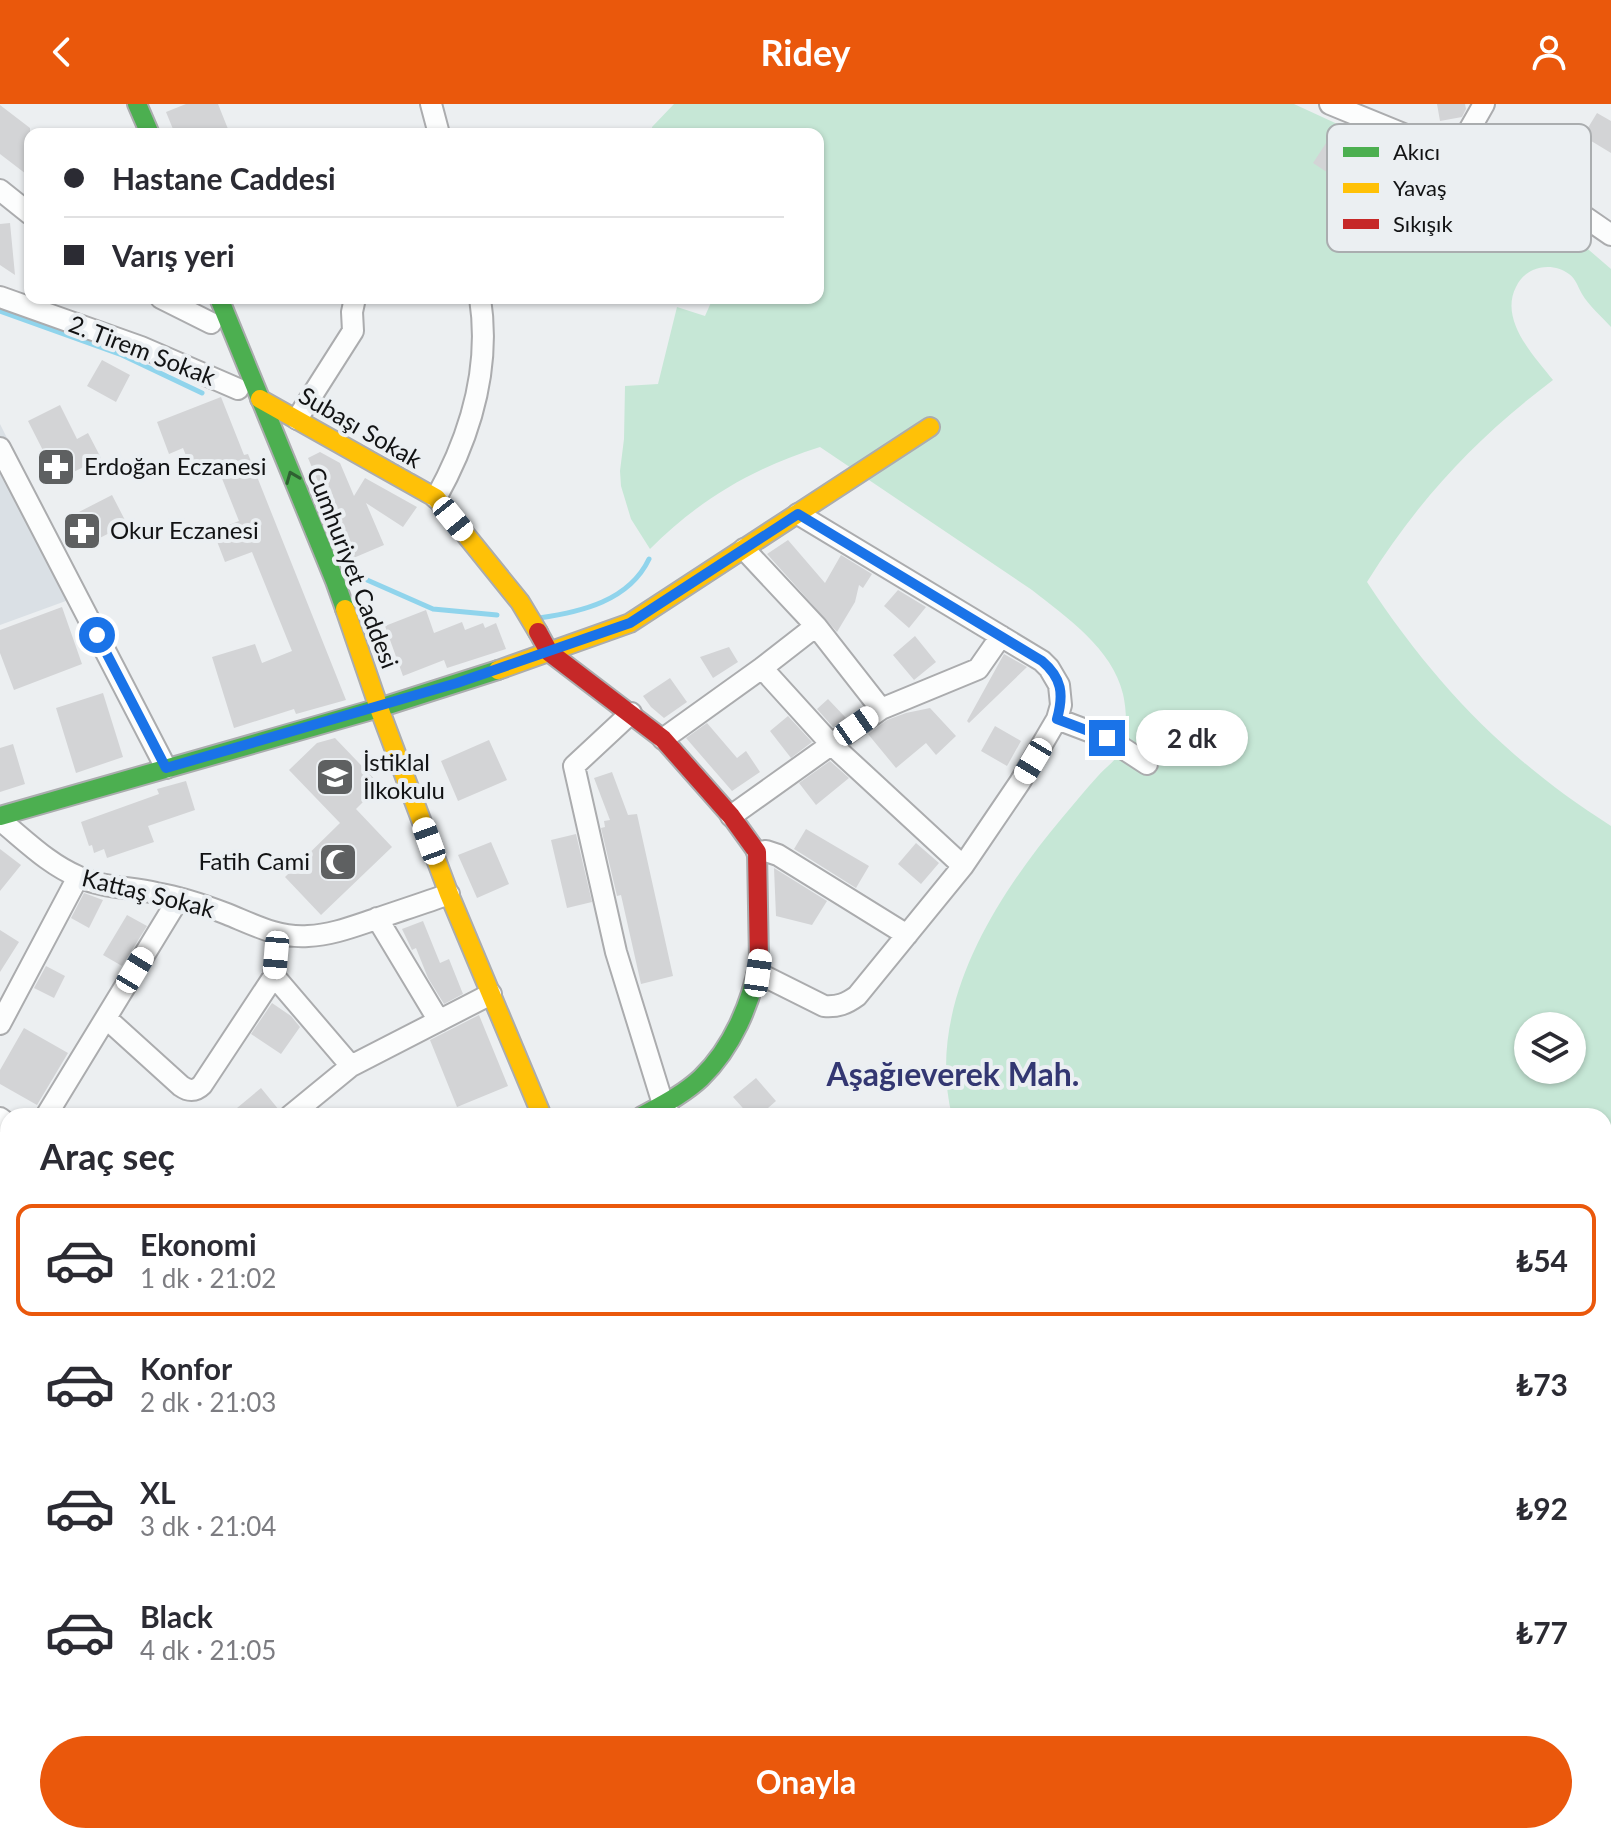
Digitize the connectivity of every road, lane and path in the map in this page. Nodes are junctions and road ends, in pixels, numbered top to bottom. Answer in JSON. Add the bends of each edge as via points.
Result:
{"nodes":[{"id":1,"x":137,"y":104,"type":"edge"},
{"id":2,"x":1330,"y":104,"type":"edge"},
{"id":3,"x":1483,"y":104,"type":"edge"},
{"id":4,"x":1379,"y":124,"type":"edge"},
{"id":5,"x":1472,"y":124,"type":"edge"},
{"id":6,"x":147,"y":128,"type":"edge"},
{"id":7,"x":0,"y":190,"type":"edge"},
{"id":8,"x":24,"y":209,"type":"edge"},
{"id":9,"x":1591,"y":221,"type":"edge"},
{"id":10,"x":1611,"y":235,"type":"edge"},
{"id":11,"x":0,"y":297,"type":"edge"},
{"id":12,"x":173,"y":304,"type":"edge"},
{"id":13,"x":203,"y":304,"type":"edge"},
{"id":14,"x":221,"y":304,"type":"edge"},
{"id":15,"x":354,"y":304,"type":"edge"},
{"id":16,"x":480,"y":304,"type":"edge"},
{"id":17,"x":211,"y":323,"type":"junction"},
{"id":18,"x":238,"y":389,"type":"junction"},
{"id":19,"x":260,"y":399,"type":"junction"},
{"id":20,"x":297,"y":419,"type":"junction"},
{"id":21,"x":930,"y":427,"type":"dead end"},
{"id":22,"x":0,"y":448,"type":"edge"},
{"id":23,"x":436,"y":498,"type":"junction"},
{"id":24,"x":798,"y":514,"type":"junction"},
{"id":25,"x":744,"y":549,"type":"junction"},
{"id":26,"x":816,"y":626,"type":"junction"},
{"id":27,"x":1001,"y":636,"type":"junction"},
{"id":28,"x":549,"y":652,"type":"junction"},
{"id":29,"x":762,"y":668,"type":"junction"},
{"id":30,"x":379,"y":708,"type":"junction"},
{"id":31,"x":881,"y":709,"type":"junction"},
{"id":32,"x":631,"y":713,"type":"junction"},
{"id":33,"x":1057,"y":719,"type":"junction"},
{"id":34,"x":663,"y":739,"type":"junction"},
{"id":35,"x":831,"y":744,"type":"junction"},
{"id":36,"x":1147,"y":764,"type":"dead end"},
{"id":37,"x":166,"y":768,"type":"junction"},
{"id":38,"x":731,"y":816,"type":"junction"},
{"id":39,"x":0,"y":818,"type":"edge"},
{"id":40,"x":757,"y":852,"type":"junction"},
{"id":41,"x":963,"y":866,"type":"junction"},
{"id":42,"x":78,"y":877,"type":"junction"},
{"id":43,"x":449,"y":894,"type":"junction"},
{"id":44,"x":179,"y":898,"type":"junction"},
{"id":45,"x":377,"y":918,"type":"junction"},
{"id":46,"x":278,"y":934,"type":"junction"},
{"id":47,"x":907,"y":935,"type":"junction"},
{"id":48,"x":758,"y":973,"type":"junction"},
{"id":49,"x":274,"y":976,"type":"junction"},
{"id":50,"x":491,"y":994,"type":"junction"},
{"id":51,"x":106,"y":1018,"type":"junction"},
{"id":52,"x":439,"y":1021,"type":"junction"},
{"id":53,"x":0,"y":1024,"type":"edge"},
{"id":54,"x":351,"y":1066,"type":"junction"},
{"id":55,"x":51,"y":1108,"type":"edge"},
{"id":56,"x":300,"y":1108,"type":"edge"},
{"id":57,"x":539,"y":1108,"type":"edge"},
{"id":58,"x":666,"y":1108,"type":"edge"},
{"id":59,"x":669,"y":1108,"type":"edge"}],
"edges":[{"from":1,"to":6,"type":"street"},
{"from":2,"to":4,"type":"street"},
{"from":3,"to":5,"type":"street"},
{"from":7,"to":8,"type":"street"},
{"from":9,"to":10,"type":"street"},
{"from":11,"to":18,"type":"street","name":"2. Tirem Sokak","via":[[141,347]]},
{"from":12,"to":17,"type":"street"},
{"from":13,"to":17,"type":"street","name":"Cumhuriyet Caddesi"},
{"from":14,"to":19,"type":"street","name":"Cumhuriyet Caddesi"},
{"from":15,"to":20,"type":"street","via":[[353,331]]},
{"from":16,"to":23,"type":"street","via":[[483,343],[476,400],[461,449]]},
{"from":17,"to":18,"type":"street","name":"Cumhuriyet Caddesi"},
{"from":18,"to":30,"type":"street","name":"Cumhuriyet Caddesi"},
{"from":19,"to":20,"type":"street","name":"Subaşı Sokak"},
{"from":30,"to":19,"type":"street","name":"Cumhuriyet Caddesi","one_way":true,"via":[[335,581]]},
{"from":20,"to":23,"type":"street","name":"Subaşı Sokak"},
{"from":21,"to":24,"type":"street"},
{"from":22,"to":37,"type":"street"},
{"from":23,"to":28,"type":"street","via":[[520,602]]},
{"from":24,"to":25,"type":"street"},
{"from":24,"to":27,"type":"street"},
{"from":25,"to":26,"type":"street"},
{"from":25,"to":28,"type":"street","via":[[630,623]]},
{"from":26,"to":29,"type":"street"},
{"from":26,"to":31,"type":"street"},
{"from":27,"to":31,"type":"street","via":[[978,669]]},
{"from":27,"to":33,"type":"street","via":[[1042,661],[1055,676],[1062,694]]},
{"from":28,"to":30,"type":"street"},
{"from":28,"to":32,"type":"street"},
{"from":29,"to":34,"type":"street"},
{"from":29,"to":35,"type":"street"},
{"from":30,"to":37,"type":"street"},
{"from":30,"to":43,"type":"street"},
{"from":31,"to":35,"type":"street"},
{"from":32,"to":34,"type":"street"},
{"from":32,"to":58,"type":"street","via":[[574,766],[616,952]]},
{"from":33,"to":36,"type":"street","via":[[1107,738]]},
{"from":33,"to":41,"type":"street"},
{"from":34,"to":38,"type":"street"},
{"from":35,"to":38,"type":"street"},
{"from":35,"to":41,"type":"street"},
{"from":37,"to":39,"type":"street"},
{"from":38,"to":40,"type":"street"},
{"from":39,"to":42,"type":"street","name":"Kattaş Sokak","via":[[45,858]]},
{"from":40,"to":47,"type":"street","via":[[778,855]]},
{"from":40,"to":48,"type":"street"},
{"from":41,"to":47,"type":"street"},
{"from":42,"to":44,"type":"street","name":"Kattaş Sokak"},
{"from":42,"to":53,"type":"street"},
{"from":43,"to":45,"type":"street","name":"Kattaş Sokak"},
{"from":43,"to":50,"type":"street"},
{"from":44,"to":46,"type":"street","name":"Kattaş Sokak"},
{"from":44,"to":51,"type":"street"},
{"from":45,"to":46,"type":"street","name":"Kattaş Sokak","via":[[322,935]]},
{"from":45,"to":52,"type":"street"},
{"from":46,"to":49,"type":"street"},
{"from":47,"to":48,"type":"street","via":[[857,996],[836,1007]]},
{"from":48,"to":59,"type":"street","via":[[723,1052]]},
{"from":49,"to":51,"type":"street","via":[[202,1085],[192,1091]]},
{"from":49,"to":54,"type":"street"},
{"from":50,"to":52,"type":"street"},
{"from":50,"to":57,"type":"street"},
{"from":51,"to":55,"type":"street"},
{"from":52,"to":54,"type":"street"},
{"from":54,"to":56,"type":"street"}]}
